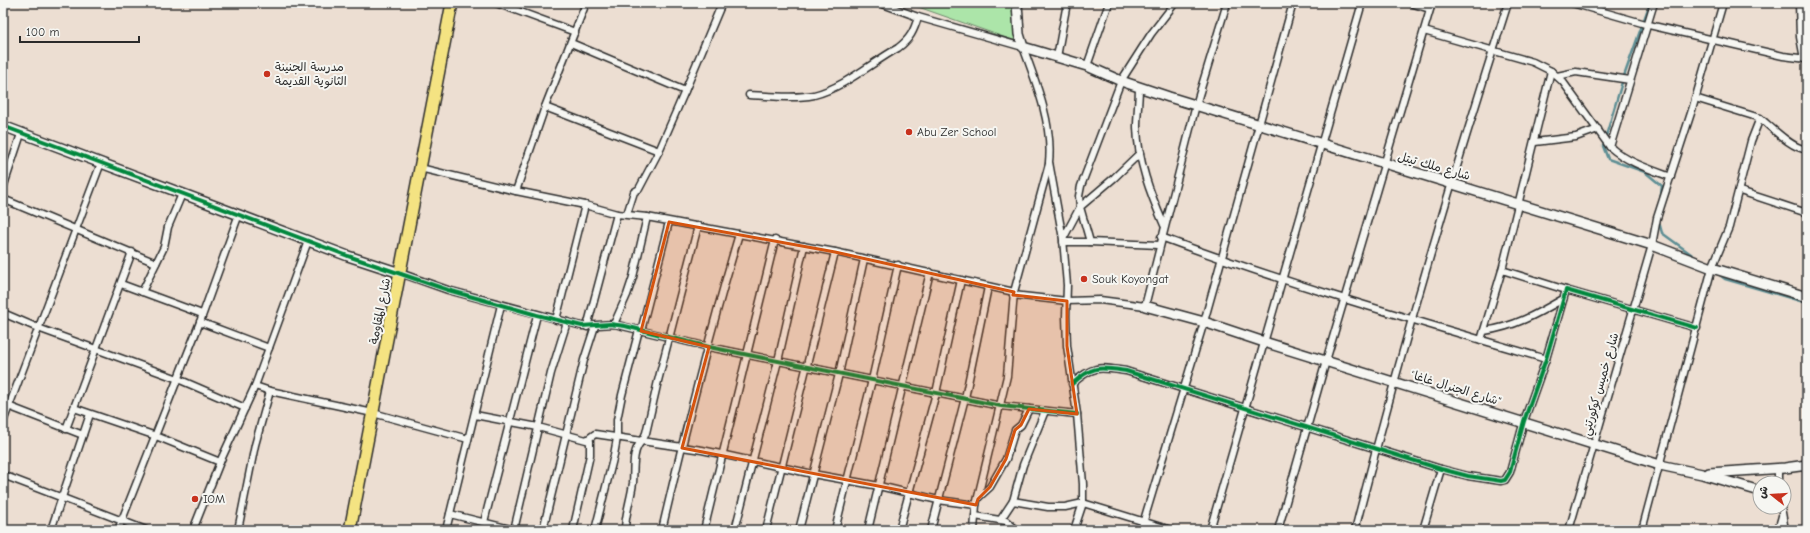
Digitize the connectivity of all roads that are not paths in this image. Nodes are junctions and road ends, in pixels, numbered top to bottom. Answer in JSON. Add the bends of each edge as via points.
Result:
{"nodes":[{"id":1,"x":452,"y":3,"type":"edge"},
{"id":2,"x":496,"y":3,"type":"edge"},
{"id":3,"x":586,"y":3,"type":"edge"},
{"id":4,"x":880,"y":3,"type":"edge"},
{"id":5,"x":1017,"y":3,"type":"edge"},
{"id":6,"x":1067,"y":3,"type":"edge"},
{"id":7,"x":1109,"y":3,"type":"edge"},
{"id":8,"x":1174,"y":3,"type":"edge"},
{"id":9,"x":1227,"y":3,"type":"edge"},
{"id":10,"x":1293,"y":3,"type":"edge"},
{"id":11,"x":1362,"y":3,"type":"edge"},
{"id":12,"x":1410,"y":3,"type":"edge"},
{"id":13,"x":1508,"y":3,"type":"edge"},
{"id":14,"x":1572,"y":3,"type":"edge"},
{"id":15,"x":1654,"y":3,"type":"edge"},
{"id":16,"x":1722,"y":3,"type":"edge"},
{"id":17,"x":1799,"y":3,"type":"edge"},
{"id":18,"x":720,"y":4,"type":"edge"},
{"id":19,"x":1431,"y":6,"type":"edge"},
{"id":20,"x":918,"y":16,"type":"junction"},
{"id":21,"x":1649,"y":25,"type":"junction"},
{"id":22,"x":1424,"y":31,"type":"junction"},
{"id":23,"x":575,"y":32,"type":"junction"},
{"id":24,"x":1712,"y":40,"type":"junction"},
{"id":25,"x":571,"y":43,"type":"junction"},
{"id":26,"x":1023,"y":47,"type":"junction"},
{"id":27,"x":1492,"y":51,"type":"junction"},
{"id":28,"x":1057,"y":57,"type":"junction"},
{"id":29,"x":1806,"y":59,"type":"edge"},
{"id":30,"x":1087,"y":66,"type":"junction"},
{"id":31,"x":1551,"y":71,"type":"junction"},
{"id":32,"x":1557,"y":76,"type":"junction"},
{"id":33,"x":1630,"y":80,"type":"junction"},
{"id":34,"x":1121,"y":81,"type":"junction"},
{"id":35,"x":1139,"y":87,"type":"junction"},
{"id":36,"x":685,"y":91,"type":"junction"},
{"id":37,"x":749,"y":95,"type":"dead end"},
{"id":38,"x":1695,"y":98,"type":"junction"},
{"id":39,"x":1196,"y":105,"type":"junction"},
{"id":40,"x":545,"y":107,"type":"junction"},
{"id":41,"x":1760,"y":118,"type":"junction"},
{"id":42,"x":1260,"y":125,"type":"junction"},
{"id":43,"x":3,"y":126,"type":"edge"},
{"id":44,"x":1598,"y":129,"type":"junction"},
{"id":45,"x":21,"y":134,"type":"junction"},
{"id":46,"x":1535,"y":142,"type":"junction"},
{"id":47,"x":1322,"y":145,"type":"junction"},
{"id":48,"x":1610,"y":147,"type":"junction"},
{"id":49,"x":1807,"y":149,"type":"edge"},
{"id":50,"x":659,"y":151,"type":"junction"},
{"id":51,"x":1140,"y":153,"type":"junction"},
{"id":52,"x":1049,"y":162,"type":"junction"},
{"id":53,"x":101,"y":163,"type":"junction"},
{"id":54,"x":1384,"y":164,"type":"junction"},
{"id":55,"x":420,"y":168,"type":"junction"},
{"id":56,"x":1671,"y":178,"type":"junction"},
{"id":57,"x":1452,"y":183,"type":"junction"},
{"id":58,"x":3,"y":188,"type":"edge"},
{"id":59,"x":516,"y":191,"type":"junction"},
{"id":60,"x":1740,"y":191,"type":"junction"},
{"id":61,"x":182,"y":194,"type":"junction"},
{"id":62,"x":3,"y":199,"type":"edge"},
{"id":63,"x":1517,"y":203,"type":"junction"},
{"id":64,"x":585,"y":205,"type":"junction"},
{"id":65,"x":1080,"y":207,"type":"junction"},
{"id":66,"x":1807,"y":213,"type":"edge"},
{"id":67,"x":239,"y":214,"type":"junction"},
{"id":68,"x":617,"y":214,"type":"junction"},
{"id":69,"x":627,"y":214,"type":"junction"},
{"id":70,"x":647,"y":217,"type":"junction"},
{"id":71,"x":669,"y":222,"type":"junction"},
{"id":72,"x":1164,"y":225,"type":"junction"},
{"id":73,"x":698,"y":226,"type":"junction"},
{"id":74,"x":76,"y":229,"type":"junction"},
{"id":75,"x":739,"y":234,"type":"junction"},
{"id":76,"x":1161,"y":238,"type":"junction"},
{"id":77,"x":775,"y":240,"type":"junction"},
{"id":78,"x":308,"y":241,"type":"junction"},
{"id":79,"x":1063,"y":241,"type":"junction"},
{"id":80,"x":1090,"y":242,"type":"junction"},
{"id":81,"x":1159,"y":245,"type":"junction"},
{"id":82,"x":1652,"y":245,"type":"junction"},
{"id":83,"x":804,"y":246,"type":"junction"},
{"id":84,"x":132,"y":252,"type":"junction"},
{"id":85,"x":835,"y":252,"type":"junction"},
{"id":86,"x":864,"y":259,"type":"junction"},
{"id":87,"x":1222,"y":260,"type":"junction"},
{"id":88,"x":156,"y":263,"type":"junction"},
{"id":89,"x":898,"y":265,"type":"junction"},
{"id":90,"x":1712,"y":268,"type":"junction"},
{"id":91,"x":1502,"y":270,"type":"junction"},
{"id":92,"x":930,"y":272,"type":"junction"},
{"id":93,"x":400,"y":273,"type":"junction"},
{"id":94,"x":1282,"y":279,"type":"junction"},
{"id":95,"x":961,"y":280,"type":"junction"},
{"id":96,"x":121,"y":284,"type":"junction"},
{"id":97,"x":988,"y":286,"type":"junction"},
{"id":98,"x":1566,"y":290,"type":"junction"},
{"id":99,"x":142,"y":292,"type":"junction"},
{"id":100,"x":1014,"y":293,"type":"junction"},
{"id":101,"x":1807,"y":297,"type":"edge"},
{"id":102,"x":1345,"y":299,"type":"junction"},
{"id":103,"x":1563,"y":299,"type":"junction"},
{"id":104,"x":1067,"y":301,"type":"junction"},
{"id":105,"x":501,"y":305,"type":"junction"},
{"id":106,"x":1145,"y":306,"type":"junction"},
{"id":107,"x":1633,"y":310,"type":"junction"},
{"id":108,"x":3,"y":313,"type":"edge"},
{"id":109,"x":202,"y":314,"type":"junction"},
{"id":110,"x":537,"y":315,"type":"junction"},
{"id":111,"x":1413,"y":318,"type":"junction"},
{"id":112,"x":556,"y":320,"type":"junction"},
{"id":113,"x":200,"y":322,"type":"junction"},
{"id":114,"x":567,"y":322,"type":"junction"},
{"id":115,"x":1204,"y":322,"type":"junction"},
{"id":116,"x":614,"y":324,"type":"junction"},
{"id":117,"x":595,"y":326,"type":"junction"},
{"id":118,"x":587,"y":327,"type":"junction"},
{"id":119,"x":38,"y":328,"type":"junction"},
{"id":120,"x":1697,"y":328,"type":"junction"},
{"id":121,"x":640,"y":331,"type":"junction"},
{"id":122,"x":1484,"y":331,"type":"junction"},
{"id":123,"x":669,"y":338,"type":"junction"},
{"id":124,"x":1482,"y":340,"type":"junction"},
{"id":125,"x":1264,"y":342,"type":"junction"},
{"id":126,"x":709,"y":347,"type":"junction"},
{"id":127,"x":268,"y":348,"type":"junction"},
{"id":128,"x":95,"y":349,"type":"junction"},
{"id":129,"x":748,"y":354,"type":"junction"},
{"id":130,"x":1546,"y":360,"type":"junction"},
{"id":131,"x":778,"y":361,"type":"junction"},
{"id":132,"x":1326,"y":362,"type":"junction"},
{"id":133,"x":808,"y":367,"type":"junction"},
{"id":134,"x":839,"y":374,"type":"junction"},
{"id":135,"x":178,"y":379,"type":"junction"},
{"id":136,"x":872,"y":380,"type":"junction"},
{"id":137,"x":1394,"y":382,"type":"junction"},
{"id":138,"x":1072,"y":384,"type":"junction"},
{"id":139,"x":254,"y":386,"type":"junction"},
{"id":140,"x":903,"y":386,"type":"junction"},
{"id":141,"x":1183,"y":390,"type":"junction"},
{"id":142,"x":270,"y":391,"type":"junction"},
{"id":143,"x":936,"y":393,"type":"junction"},
{"id":144,"x":965,"y":398,"type":"junction"},
{"id":145,"x":6,"y":405,"type":"edge"},
{"id":146,"x":1001,"y":406,"type":"junction"},
{"id":147,"x":74,"y":408,"type":"junction"},
{"id":148,"x":245,"y":408,"type":"junction"},
{"id":149,"x":1029,"y":409,"type":"junction"},
{"id":150,"x":1244,"y":409,"type":"junction"},
{"id":151,"x":1045,"y":411,"type":"junction"},
{"id":152,"x":373,"y":413,"type":"junction"},
{"id":153,"x":90,"y":414,"type":"junction"},
{"id":154,"x":1077,"y":414,"type":"junction"},
{"id":155,"x":475,"y":415,"type":"junction"},
{"id":156,"x":3,"y":422,"type":"edge"},
{"id":157,"x":509,"y":422,"type":"junction"},
{"id":158,"x":1524,"y":422,"type":"junction"},
{"id":159,"x":538,"y":427,"type":"junction"},
{"id":160,"x":1307,"y":427,"type":"junction"},
{"id":161,"x":66,"y":429,"type":"junction"},
{"id":162,"x":567,"y":434,"type":"junction"},
{"id":163,"x":83,"y":435,"type":"junction"},
{"id":164,"x":156,"y":436,"type":"junction"},
{"id":165,"x":617,"y":438,"type":"junction"},
{"id":166,"x":468,"y":439,"type":"junction"},
{"id":167,"x":588,"y":439,"type":"junction"},
{"id":168,"x":644,"y":441,"type":"junction"},
{"id":169,"x":1594,"y":443,"type":"junction"},
{"id":170,"x":682,"y":448,"type":"junction"},
{"id":171,"x":1375,"y":450,"type":"junction"},
{"id":172,"x":722,"y":454,"type":"junction"},
{"id":173,"x":752,"y":461,"type":"junction"},
{"id":174,"x":220,"y":462,"type":"junction"},
{"id":175,"x":1660,"y":464,"type":"junction"},
{"id":176,"x":1807,"y":465,"type":"edge"},
{"id":177,"x":782,"y":467,"type":"junction"},
{"id":178,"x":1778,"y":468,"type":"junction"},
{"id":179,"x":1441,"y":469,"type":"junction"},
{"id":180,"x":813,"y":474,"type":"junction"},
{"id":181,"x":1702,"y":474,"type":"junction"},
{"id":182,"x":3,"y":475,"type":"edge"},
{"id":183,"x":1778,"y":475,"type":"edge"},
{"id":184,"x":848,"y":480,"type":"junction"},
{"id":185,"x":879,"y":486,"type":"junction"},
{"id":186,"x":1752,"y":489,"type":"edge"},
{"id":187,"x":907,"y":494,"type":"junction"},
{"id":188,"x":63,"y":498,"type":"junction"},
{"id":189,"x":978,"y":499,"type":"junction"},
{"id":190,"x":938,"y":500,"type":"junction"},
{"id":191,"x":1013,"y":501,"type":"junction"},
{"id":192,"x":1083,"y":503,"type":"junction"},
{"id":193,"x":976,"y":505,"type":"junction"},
{"id":194,"x":450,"y":514,"type":"junction"},
{"id":195,"x":1781,"y":515,"type":"edge"},
{"id":196,"x":1783,"y":515,"type":"edge"},
{"id":197,"x":975,"y":516,"type":"junction"},
{"id":198,"x":1001,"y":519,"type":"junction"},
{"id":199,"x":122,"y":522,"type":"junction"},
{"id":200,"x":484,"y":522,"type":"junction"},
{"id":201,"x":1143,"y":522,"type":"junction"},
{"id":202,"x":51,"y":530,"type":"edge"},
{"id":203,"x":118,"y":530,"type":"edge"},
{"id":204,"x":146,"y":530,"type":"edge"},
{"id":205,"x":193,"y":530,"type":"edge"},
{"id":206,"x":238,"y":530,"type":"edge"},
{"id":207,"x":350,"y":530,"type":"edge"},
{"id":208,"x":446,"y":530,"type":"edge"},
{"id":209,"x":514,"y":530,"type":"edge"},
{"id":210,"x":543,"y":530,"type":"edge"},
{"id":211,"x":572,"y":530,"type":"edge"},
{"id":212,"x":595,"y":530,"type":"edge"},
{"id":213,"x":625,"y":530,"type":"edge"},
{"id":214,"x":662,"y":530,"type":"edge"},
{"id":215,"x":704,"y":530,"type":"edge"},
{"id":216,"x":735,"y":530,"type":"edge"},
{"id":217,"x":766,"y":530,"type":"edge"},
{"id":218,"x":799,"y":530,"type":"edge"},
{"id":219,"x":835,"y":530,"type":"edge"},
{"id":220,"x":868,"y":530,"type":"edge"},
{"id":221,"x":899,"y":530,"type":"edge"},
{"id":222,"x":931,"y":530,"type":"edge"},
{"id":223,"x":974,"y":530,"type":"edge"},
{"id":224,"x":1017,"y":530,"type":"edge"},
{"id":225,"x":1074,"y":530,"type":"edge"},
{"id":226,"x":1141,"y":530,"type":"edge"},
{"id":227,"x":1171,"y":530,"type":"edge"},
{"id":228,"x":1210,"y":530,"type":"edge"},
{"id":229,"x":1278,"y":530,"type":"edge"},
{"id":230,"x":1355,"y":530,"type":"edge"},
{"id":231,"x":1423,"y":530,"type":"edge"},
{"id":232,"x":1569,"y":530,"type":"edge"},
{"id":233,"x":1642,"y":530,"type":"edge"},
{"id":234,"x":1778,"y":530,"type":"edge"},
{"id":235,"x":1785,"y":530,"type":"edge"}],
"edges":[{"from":1,"to":55,"type":"highway","name":"شارع المقاومة"},
{"from":2,"to":23,"type":"street"},
{"from":3,"to":23,"type":"street"},
{"from":4,"to":20,"type":"street"},
{"from":5,"to":26,"type":"street","via":[[1019,34]]},
{"from":6,"to":28,"type":"street"},
{"from":7,"to":30,"type":"street"},
{"from":8,"to":34,"type":"street"},
{"from":9,"to":39,"type":"street"},
{"from":10,"to":42,"type":"street"},
{"from":11,"to":47,"type":"street"},
{"from":12,"to":19,"type":"street"},
{"from":13,"to":27,"type":"street"},
{"from":14,"to":21,"type":"street"},
{"from":15,"to":21,"type":"street"},
{"from":16,"to":24,"type":"street","name":"شارع خميس كوكورتني"},
{"from":17,"to":29,"type":"street","via":[[1800,37]]},
{"from":18,"to":36,"type":"street"},
{"from":19,"to":22,"type":"street"},
{"from":20,"to":26,"type":"street"},
{"from":20,"to":37,"type":"street","via":[[914,30],[906,42],[830,89],[814,95]]},
{"from":21,"to":24,"type":"street"},
{"from":21,"to":33,"type":"street"},
{"from":22,"to":27,"type":"street"},
{"from":22,"to":54,"type":"street"},
{"from":23,"to":25,"type":"street"},
{"from":24,"to":29,"type":"street"},
{"from":24,"to":38,"type":"street","name":"شارع خميس كوكورتني"},
{"from":25,"to":36,"type":"street"},
{"from":25,"to":40,"type":"street"},
{"from":26,"to":28,"type":"street","name":"شارع ملك تيتل"},
{"from":26,"to":52,"type":"street","via":[[1040,97],[1050,151]]},
{"from":27,"to":31,"type":"street","via":[[1533,62]]},
{"from":27,"to":57,"type":"street"},
{"from":28,"to":30,"type":"street","name":"شارع ملك تيتل"},
{"from":30,"to":34,"type":"street","name":"شارع ملك تيتل"},
{"from":31,"to":32,"type":"street"},
{"from":31,"to":46,"type":"street"},
{"from":32,"to":33,"type":"street","via":[[1576,72]]},
{"from":32,"to":44,"type":"street"},
{"from":33,"to":48,"type":"street"},
{"from":34,"to":35,"type":"street","name":"شارع ملك تيتل"},
{"from":34,"to":65,"type":"street","via":[[1081,186]]},
{"from":35,"to":39,"type":"street","name":"شارع ملك تيتل"},
{"from":35,"to":51,"type":"street","via":[[1137,126]]},
{"from":36,"to":50,"type":"street"},
{"from":38,"to":41,"type":"street"},
{"from":38,"to":56,"type":"street","name":"شارع خميس كوكورتني"},
{"from":39,"to":42,"type":"street","name":"شارع ملك تيتل"},
{"from":39,"to":72,"type":"street"},
{"from":40,"to":50,"type":"street"},
{"from":40,"to":59,"type":"street"},
{"from":41,"to":49,"type":"street","via":[[1792,144]]},
{"from":41,"to":60,"type":"street","via":[[1751,141]]},
{"from":42,"to":47,"type":"street","name":"شارع ملك تيتل"},
{"from":42,"to":87,"type":"street"},
{"from":43,"to":45,"type":"street"},
{"from":44,"to":46,"type":"street","via":[[1576,137]]},
{"from":44,"to":48,"type":"street"},
{"from":45,"to":53,"type":"street"},
{"from":45,"to":58,"type":"street"},
{"from":46,"to":63,"type":"street"},
{"from":47,"to":54,"type":"street","name":"شارع ملك تيتل"},
{"from":47,"to":94,"type":"street"},
{"from":48,"to":56,"type":"street","via":[[1634,163]]},
{"from":50,"to":69,"type":"street","via":[[639,189],[634,192]]},
{"from":51,"to":65,"type":"street"},
{"from":51,"to":72,"type":"street","via":[[1147,182]]},
{"from":52,"to":79,"type":"street"},
{"from":52,"to":100,"type":"street"},
{"from":53,"to":61,"type":"street"},
{"from":53,"to":74,"type":"street"},
{"from":54,"to":57,"type":"street","name":"شارع ملك تيتل"},
{"from":54,"to":102,"type":"street"},
{"from":55,"to":59,"type":"street"},
{"from":55,"to":93,"type":"highway","name":"شارع المقاومة"},
{"from":56,"to":82,"type":"street","name":"شارع خميس كوكورتني","via":[[1657,218]]},
{"from":57,"to":63,"type":"street","name":"شارع ملك تيتل"},
{"from":57,"to":111,"type":"street"},
{"from":59,"to":64,"type":"street"},
{"from":60,"to":66,"type":"street"},
{"from":60,"to":90,"type":"street"},
{"from":61,"to":67,"type":"street"},
{"from":61,"to":88,"type":"street"},
{"from":62,"to":74,"type":"street"},
{"from":63,"to":82,"type":"street","name":"شارع ملك تيتل"},
{"from":63,"to":91,"type":"street"},
{"from":64,"to":68,"type":"street"},
{"from":64,"to":112,"type":"street"},
{"from":65,"to":79,"type":"street"},
{"from":65,"to":80,"type":"street"},
{"from":67,"to":78,"type":"street"},
{"from":67,"to":109,"type":"street"},
{"from":68,"to":69,"type":"street"},
{"from":68,"to":118,"type":"street"},
{"from":69,"to":70,"type":"street"},
{"from":70,"to":71,"type":"street"},
{"from":70,"to":116,"type":"street","via":[[633,277]]},
{"from":71,"to":73,"type":"street"},
{"from":71,"to":121,"type":"street"},
{"from":72,"to":76,"type":"street"},
{"from":73,"to":75,"type":"street"},
{"from":73,"to":123,"type":"street"},
{"from":74,"to":84,"type":"street"},
{"from":74,"to":119,"type":"street"},
{"from":75,"to":77,"type":"street"},
{"from":75,"to":126,"type":"street"},
{"from":76,"to":81,"type":"street"},
{"from":76,"to":87,"type":"street"},
{"from":77,"to":83,"type":"street"},
{"from":77,"to":129,"type":"street"},
{"from":78,"to":93,"type":"street"},
{"from":78,"to":127,"type":"street"},
{"from":79,"to":80,"type":"street"},
{"from":79,"to":104,"type":"street"},
{"from":80,"to":81,"type":"street"},
{"from":81,"to":106,"type":"street"},
{"from":82,"to":90,"type":"street","name":"شارع ملك تيتل"},
{"from":82,"to":107,"type":"street","name":"شارع خميس كوكورتني"},
{"from":83,"to":85,"type":"street"},
{"from":83,"to":131,"type":"street"},
{"from":84,"to":88,"type":"street"},
{"from":84,"to":96,"type":"street"},
{"from":85,"to":86,"type":"street"},
{"from":85,"to":133,"type":"street"},
{"from":86,"to":89,"type":"street"},
{"from":86,"to":134,"type":"street"},
{"from":87,"to":94,"type":"street"},
{"from":87,"to":115,"type":"street"},
{"from":88,"to":99,"type":"street"},
{"from":89,"to":92,"type":"street"},
{"from":89,"to":136,"type":"street"},
{"from":90,"to":101,"type":"street","name":"شارع ملك تيتل"},
{"from":90,"to":120,"type":"street"},
{"from":91,"to":98,"type":"street"},
{"from":91,"to":122,"type":"street"},
{"from":92,"to":95,"type":"street"},
{"from":92,"to":140,"type":"street"},
{"from":93,"to":105,"type":"street"},
{"from":93,"to":152,"type":"highway","name":"شارع المقاومة"},
{"from":94,"to":102,"type":"street"},
{"from":94,"to":125,"type":"street"},
{"from":95,"to":97,"type":"street"},
{"from":95,"to":143,"type":"street"},
{"from":96,"to":99,"type":"street"},
{"from":96,"to":128,"type":"street"},
{"from":97,"to":100,"type":"street"},
{"from":97,"to":144,"type":"street"},
{"from":98,"to":103,"type":"street"},
{"from":98,"to":107,"type":"street"},
{"from":99,"to":109,"type":"street"},
{"from":100,"to":104,"type":"street"},
{"from":100,"to":146,"type":"street","via":[[1009,357]]},
{"from":102,"to":111,"type":"street"},
{"from":102,"to":132,"type":"street"},
{"from":103,"to":122,"type":"street","via":[[1529,319]]},
{"from":103,"to":130,"type":"street"},
{"from":104,"to":106,"type":"street","via":[[1100,300]]},
{"from":104,"to":138,"type":"street","via":[[1066,330]]},
{"from":105,"to":110,"type":"street"},
{"from":105,"to":155,"type":"street"},
{"from":106,"to":115,"type":"street","name":"\"شارع الجنرال غاغا\""},
{"from":107,"to":120,"type":"street"},
{"from":107,"to":169,"type":"street","name":"شارع خميس كوكورتني"},
{"from":108,"to":119,"type":"street"},
{"from":109,"to":113,"type":"street"},
{"from":110,"to":112,"type":"street"},
{"from":110,"to":157,"type":"street"},
{"from":111,"to":124,"type":"street"},
{"from":111,"to":137,"type":"street"},
{"from":112,"to":114,"type":"street"},
{"from":113,"to":127,"type":"street"},
{"from":113,"to":135,"type":"street"},
{"from":114,"to":118,"type":"street"},
{"from":114,"to":159,"type":"street"},
{"from":115,"to":125,"type":"street","name":"\"شارع الجنرال غاغا\""},
{"from":115,"to":141,"type":"street"},
{"from":116,"to":117,"type":"street"},
{"from":116,"to":121,"type":"street"},
{"from":117,"to":118,"type":"street"},
{"from":117,"to":162,"type":"street","via":[[584,360]]},
{"from":119,"to":128,"type":"street"},
{"from":119,"to":145,"type":"street"},
{"from":120,"to":175,"type":"street"},
{"from":121,"to":123,"type":"street"},
{"from":121,"to":165,"type":"street","via":[[618,415]]},
{"from":122,"to":124,"type":"street"},
{"from":123,"to":126,"type":"street"},
{"from":123,"to":168,"type":"street"},
{"from":124,"to":130,"type":"street"},
{"from":125,"to":132,"type":"street","name":"\"شارع الجنرال غاغا\""},
{"from":125,"to":150,"type":"street"},
{"from":126,"to":129,"type":"street"},
{"from":126,"to":170,"type":"street"},
{"from":127,"to":139,"type":"street"},
{"from":128,"to":135,"type":"street"},
{"from":128,"to":147,"type":"street"},
{"from":129,"to":131,"type":"street"},
{"from":129,"to":172,"type":"street"},
{"from":130,"to":158,"type":"street"},
{"from":131,"to":133,"type":"street"},
{"from":131,"to":173,"type":"street"},
{"from":132,"to":137,"type":"street","name":"\"شارع الجنرال غاغا\""},
{"from":132,"to":160,"type":"street"},
{"from":133,"to":134,"type":"street"},
{"from":133,"to":177,"type":"street"},
{"from":134,"to":136,"type":"street"},
{"from":134,"to":180,"type":"street"},
{"from":135,"to":148,"type":"street"},
{"from":135,"to":164,"type":"street"},
{"from":136,"to":140,"type":"street"},
{"from":136,"to":184,"type":"street"},
{"from":137,"to":158,"type":"street","name":"\"شارع الجنرال غاغا\""},
{"from":137,"to":171,"type":"street"},
{"from":138,"to":141,"type":"street","via":[[1086,371],[1104,368],[1126,371]]},
{"from":138,"to":154,"type":"street"},
{"from":139,"to":142,"type":"street"},
{"from":139,"to":148,"type":"street"},
{"from":140,"to":143,"type":"street"},
{"from":140,"to":185,"type":"street"},
{"from":141,"to":150,"type":"street"},
{"from":141,"to":201,"type":"street"},
{"from":142,"to":152,"type":"street"},
{"from":142,"to":206,"type":"street","via":[[255,445]]},
{"from":143,"to":144,"type":"street"},
{"from":143,"to":187,"type":"street"},
{"from":144,"to":146,"type":"street"},
{"from":144,"to":190,"type":"street"},
{"from":145,"to":156,"type":"street"},
{"from":145,"to":161,"type":"street"},
{"from":146,"to":149,"type":"street"},
{"from":146,"to":189,"type":"street"},
{"from":147,"to":153,"type":"street"},
{"from":147,"to":161,"type":"street"},
{"from":148,"to":174,"type":"street"},
{"from":149,"to":151,"type":"street"},
{"from":149,"to":189,"type":"street","via":[[1021,425],[1014,430],[1006,459],[990,487]]},
{"from":150,"to":160,"type":"street"},
{"from":150,"to":228,"type":"street"},
{"from":151,"to":154,"type":"street"},
{"from":151,"to":191,"type":"street"},
{"from":152,"to":166,"type":"street"},
{"from":152,"to":207,"type":"highway","name":"شارع المقاومة"},
{"from":153,"to":163,"type":"street"},
{"from":153,"to":164,"type":"street"},
{"from":154,"to":192,"type":"street"},
{"from":155,"to":157,"type":"street"},
{"from":155,"to":166,"type":"street"},
{"from":157,"to":159,"type":"street"},
{"from":157,"to":200,"type":"street"},
{"from":158,"to":169,"type":"street","name":"\"شارع الجنرال غاغا\""},
{"from":158,"to":179,"type":"street","via":[[1510,472],[1505,480],[1497,482]]},
{"from":159,"to":162,"type":"street"},
{"from":159,"to":209,"type":"street"},
{"from":160,"to":171,"type":"street"},
{"from":160,"to":229,"type":"street"},
{"from":161,"to":163,"type":"street"},
{"from":162,"to":167,"type":"street"},
{"from":162,"to":210,"type":"street"},
{"from":163,"to":188,"type":"street"},
{"from":164,"to":174,"type":"street"},
{"from":164,"to":199,"type":"street"},
{"from":165,"to":167,"type":"street","via":[[595,434]]},
{"from":165,"to":168,"type":"street"},
{"from":165,"to":212,"type":"street"},
{"from":166,"to":194,"type":"street"},
{"from":167,"to":211,"type":"street","via":[[591,447]]},
{"from":168,"to":170,"type":"street"},
{"from":168,"to":213,"type":"street","via":[[638,446],[636,453]]},
{"from":169,"to":175,"type":"street","name":"\"شارع الجنرال غاغا\""},
{"from":169,"to":232,"type":"street","name":"شارع خميس كوكورتني"},
{"from":170,"to":172,"type":"street"},
{"from":170,"to":214,"type":"street"},
{"from":171,"to":179,"type":"street"},
{"from":171,"to":230,"type":"street"},
{"from":172,"to":173,"type":"street"},
{"from":172,"to":215,"type":"street"},
{"from":173,"to":177,"type":"street"},
{"from":173,"to":216,"type":"street"},
{"from":174,"to":205,"type":"street"},
{"from":175,"to":181,"type":"street","name":"\"شارع الجنرال غاغا\""},
{"from":175,"to":233,"type":"street"},
{"from":176,"to":178,"type":"street"},
{"from":177,"to":180,"type":"street"},
{"from":177,"to":217,"type":"street"},
{"from":178,"to":181,"type":"street"},
{"from":178,"to":183,"type":"street"},
{"from":179,"to":231,"type":"street"},
{"from":180,"to":184,"type":"street"},
{"from":180,"to":218,"type":"street"},
{"from":181,"to":186,"type":"street","name":"\"شارع الجنرال غاغا\""},
{"from":182,"to":188,"type":"street"},
{"from":184,"to":185,"type":"street"},
{"from":184,"to":219,"type":"street"},
{"from":185,"to":187,"type":"street"},
{"from":185,"to":220,"type":"street"},
{"from":187,"to":190,"type":"street"},
{"from":187,"to":221,"type":"street"},
{"from":188,"to":199,"type":"street"},
{"from":188,"to":202,"type":"street"},
{"from":189,"to":193,"type":"street"},
{"from":190,"to":193,"type":"street"},
{"from":190,"to":222,"type":"street"},
{"from":191,"to":192,"type":"street","via":[[1048,507]]},
{"from":191,"to":198,"type":"street"},
{"from":192,"to":201,"type":"street"},
{"from":192,"to":225,"type":"street"},
{"from":193,"to":197,"type":"street"},
{"from":194,"to":200,"type":"street"},
{"from":194,"to":208,"type":"street"},
{"from":195,"to":234,"type":"street"},
{"from":196,"to":235,"type":"street"},
{"from":197,"to":198,"type":"street"},
{"from":197,"to":223,"type":"street"},
{"from":198,"to":224,"type":"street"},
{"from":199,"to":203,"type":"street"},
{"from":199,"to":204,"type":"street"},
{"from":200,"to":209,"type":"street"},
{"from":201,"to":226,"type":"street"},
{"from":201,"to":227,"type":"street"}]}
